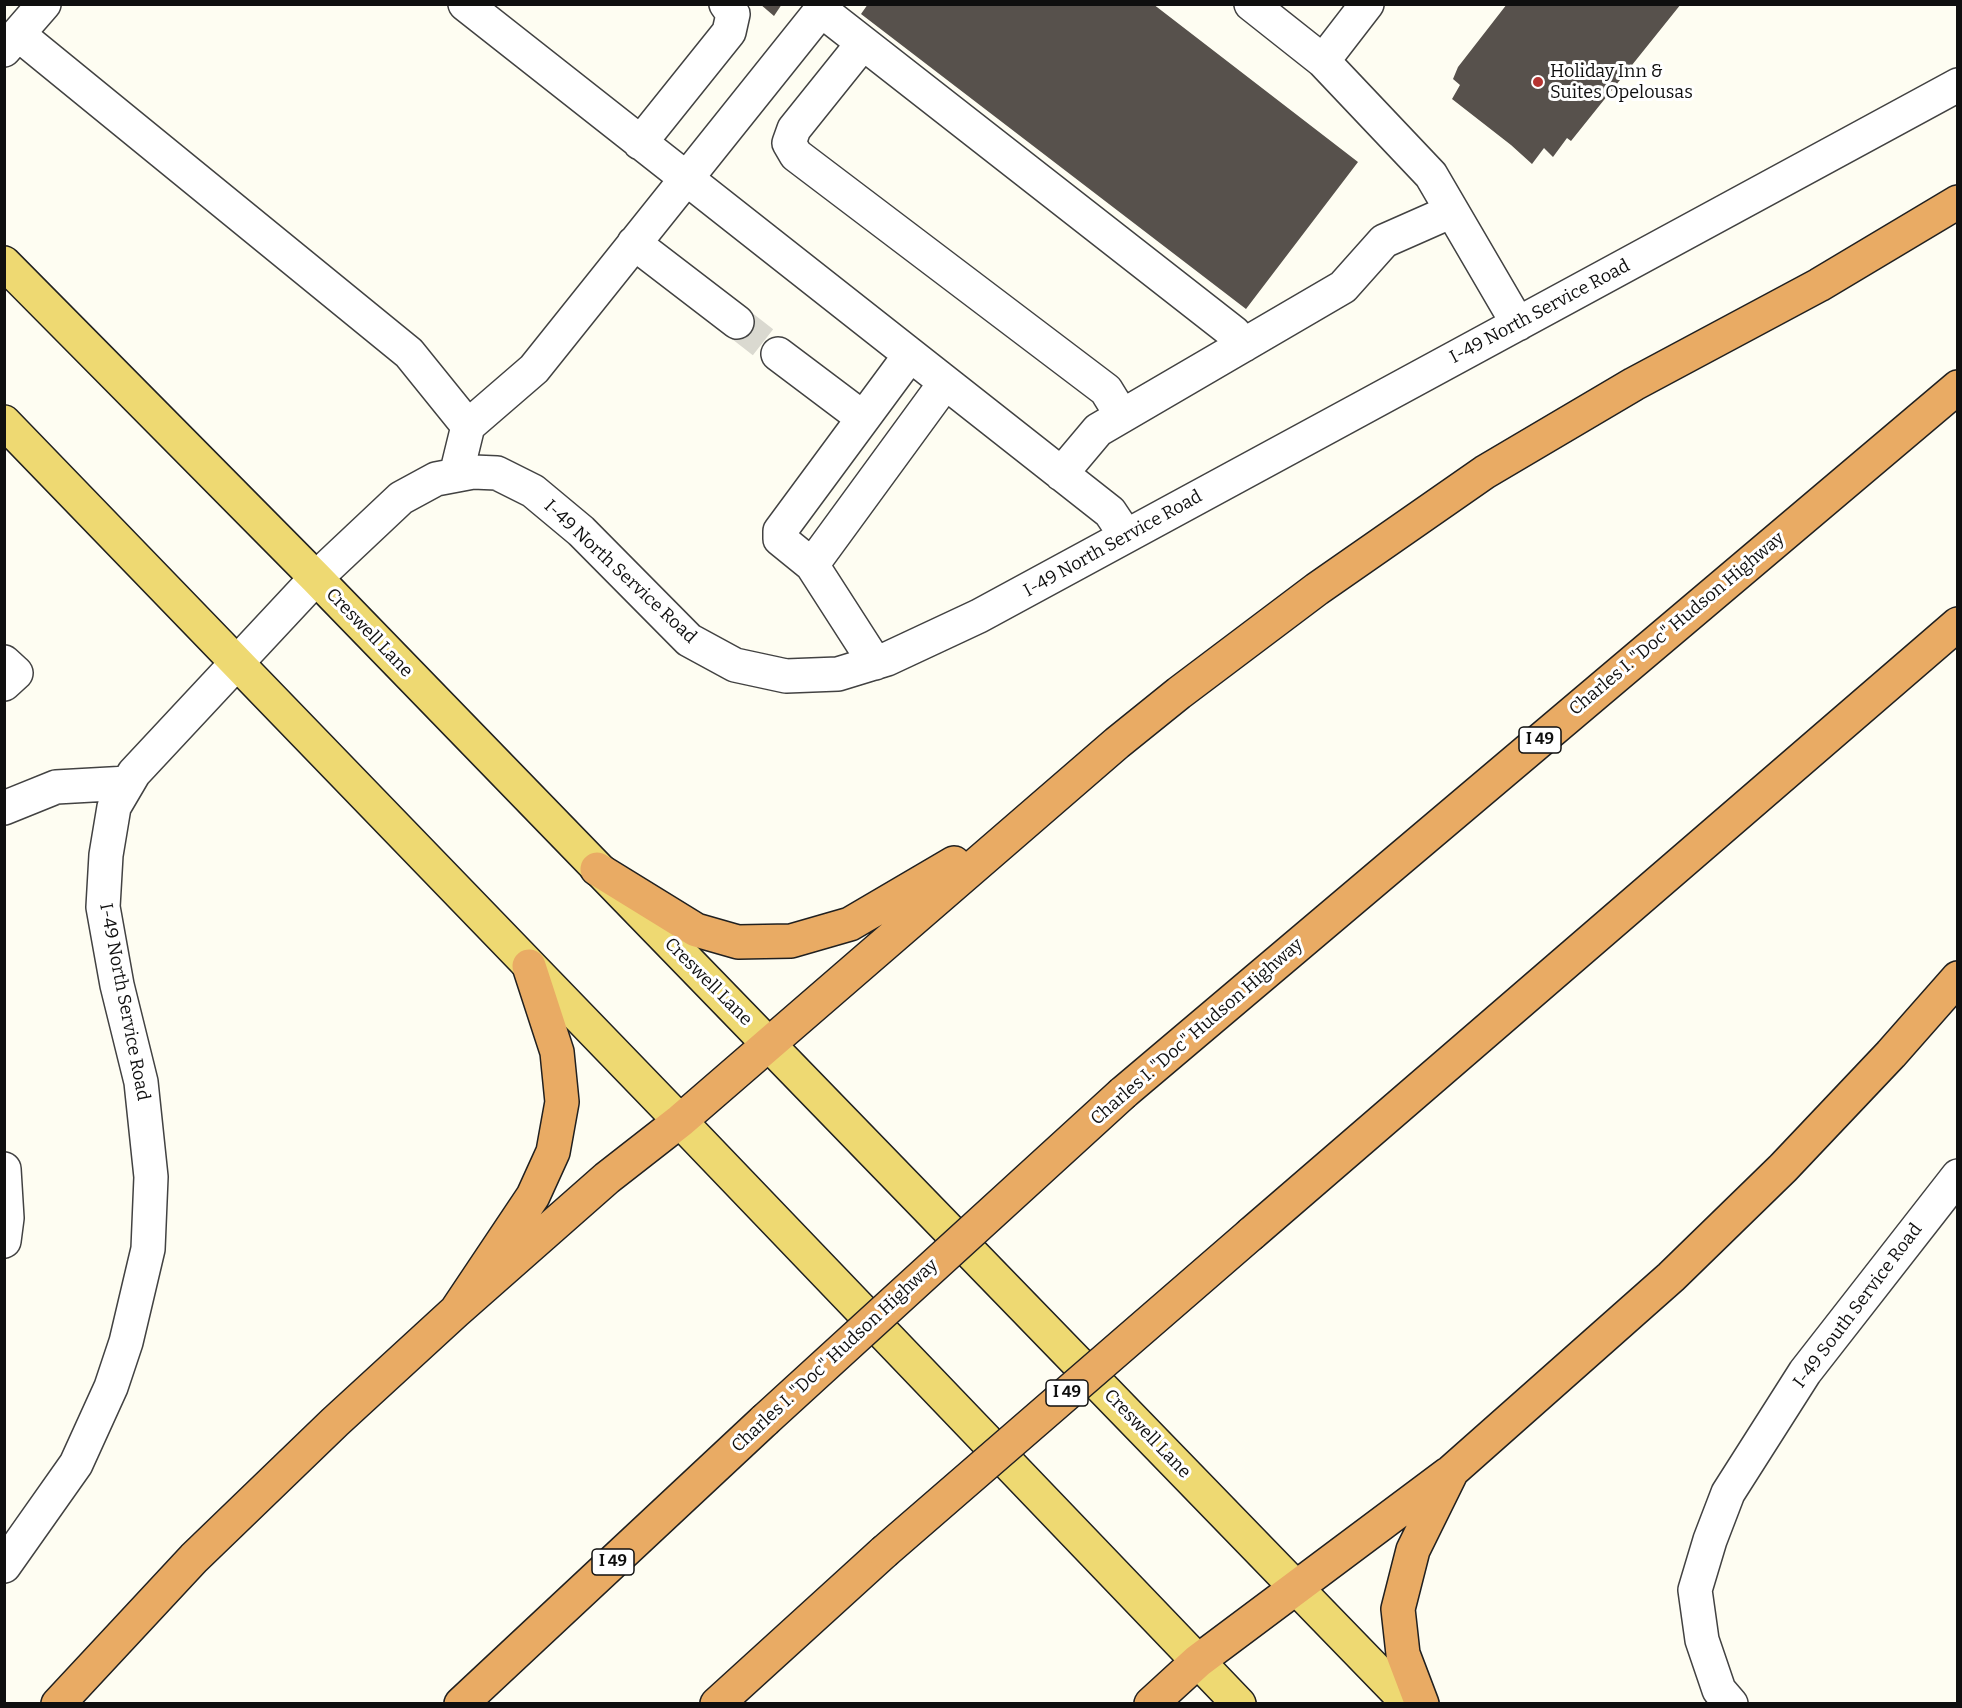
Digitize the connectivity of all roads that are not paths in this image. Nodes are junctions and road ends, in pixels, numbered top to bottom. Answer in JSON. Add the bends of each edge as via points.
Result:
{"nodes":[{"id":1,"x":44,"y":4,"type":"edge"},
{"id":2,"x":465,"y":4,"type":"edge"},
{"id":3,"x":726,"y":4,"type":"edge"},
{"id":4,"x":1251,"y":4,"type":"edge"},
{"id":5,"x":1367,"y":4,"type":"edge"},
{"id":6,"x":824,"y":7,"type":"edge"},
{"id":7,"x":11,"y":42,"type":"edge"},
{"id":8,"x":863,"y":43,"type":"junction"},
{"id":9,"x":1323,"y":61,"type":"junction"},
{"id":10,"x":1958,"y":85,"type":"edge"},
{"id":11,"x":640,"y":143,"type":"junction"},
{"id":12,"x":685,"y":178,"type":"junction"},
{"id":13,"x":1958,"y":202,"type":"edge"},
{"id":14,"x":1452,"y":211,"type":"junction"},
{"id":15,"x":634,"y":243,"type":"junction"},
{"id":16,"x":4,"y":263,"type":"edge"},
{"id":17,"x":737,"y":322,"type":"tunnel mouth"},
{"id":18,"x":1518,"y":324,"type":"junction"},
{"id":19,"x":1244,"y":345,"type":"junction"},
{"id":20,"x":778,"y":354,"type":"tunnel mouth"},
{"id":21,"x":910,"y":355,"type":"junction"},
{"id":22,"x":945,"y":383,"type":"junction"},
{"id":23,"x":1958,"y":387,"type":"edge"},
{"id":24,"x":1122,"y":416,"type":"junction"},
{"id":25,"x":863,"y":418,"type":"junction"},
{"id":26,"x":4,"y":422,"type":"edge"},
{"id":27,"x":468,"y":426,"type":"junction"},
{"id":28,"x":1061,"y":474,"type":"junction"},
{"id":29,"x":456,"y":475,"type":"junction"},
{"id":30,"x":1126,"y":536,"type":"junction"},
{"id":31,"x":812,"y":565,"type":"junction"},
{"id":32,"x":316,"y":578,"type":"junction"},
{"id":33,"x":1958,"y":624,"type":"edge"},
{"id":34,"x":4,"y":662,"type":"edge"},
{"id":35,"x":236,"y":663,"type":"junction"},
{"id":36,"x":875,"y":663,"type":"junction"},
{"id":37,"x":4,"y":684,"type":"edge"},
{"id":38,"x":128,"y":783,"type":"junction"},
{"id":39,"x":4,"y":808,"type":"edge"},
{"id":40,"x":1037,"y":811,"type":"junction"},
{"id":41,"x":597,"y":869,"type":"junction"},
{"id":42,"x":529,"y":966,"type":"junction"},
{"id":43,"x":1958,"y":978,"type":"edge"},
{"id":44,"x":770,"y":1044,"type":"junction"},
{"id":45,"x":680,"y":1121,"type":"junction"},
{"id":46,"x":4,"y":1169,"type":"edge"},
{"id":47,"x":1958,"y":1176,"type":"edge"},
{"id":48,"x":4,"y":1241,"type":"edge"},
{"id":49,"x":456,"y":1311,"type":"junction"},
{"id":50,"x":1452,"y":1471,"type":"junction"},
{"id":51,"x":4,"y":1566,"type":"edge"},
{"id":52,"x":1296,"y":1587,"type":"junction"},
{"id":53,"x":1198,"y":1661,"type":"junction"},
{"id":54,"x":58,"y":1704,"type":"edge"},
{"id":55,"x":461,"y":1704,"type":"edge"},
{"id":56,"x":717,"y":1704,"type":"edge"},
{"id":57,"x":1151,"y":1704,"type":"edge"},
{"id":58,"x":1239,"y":1704,"type":"edge"},
{"id":59,"x":1409,"y":1704,"type":"edge"},
{"id":60,"x":1422,"y":1704,"type":"edge"},
{"id":61,"x":1731,"y":1704,"type":"edge"}],
"edges":[{"from":1,"to":7,"type":"street"},
{"from":2,"to":11,"type":"street"},
{"from":3,"to":11,"type":"street","via":[[733,14],[729,32]]},
{"from":4,"to":9,"type":"street"},
{"from":5,"to":9,"type":"street"},
{"from":6,"to":8,"type":"street"},
{"from":6,"to":12,"type":"street"},
{"from":7,"to":27,"type":"street","via":[[409,353]]},
{"from":8,"to":19,"type":"street","via":[[1234,333]]},
{"from":8,"to":24,"type":"street","via":[[794,129],[789,143],[796,155],[1106,390]]},
{"from":9,"to":14,"type":"street","via":[[1431,175]]},
{"from":10,"to":18,"type":"street","name":"I-49 North Service Road"},
{"from":11,"to":12,"type":"street"},
{"from":12,"to":15,"type":"street"},
{"from":12,"to":21,"type":"street"},
{"from":13,"to":40,"type":"highway","via":[[1819,285],[1634,384],[1485,472],[1317,589],[1179,693]]},
{"from":14,"to":18,"type":"street"},
{"from":14,"to":19,"type":"street","via":[[1384,241],[1343,286]]},
{"from":15,"to":17,"type":"street"},
{"from":15,"to":27,"type":"street","via":[[534,369]]},
{"from":16,"to":32,"type":"main road","name":"Creswell Lane"},
{"from":18,"to":30,"type":"street","name":"I-49 North Service Road"},
{"from":19,"to":24,"type":"street"},
{"from":20,"to":25,"type":"street"},
{"from":21,"to":22,"type":"street"},
{"from":21,"to":25,"type":"street"},
{"from":22,"to":28,"type":"street"},
{"from":22,"to":31,"type":"street"},
{"from":23,"to":55,"type":"highway","name":"Charles I. \"Doc\" Hudson Highway","number":"I 49","bridge":true,"via":[[1123,1093]]},
{"from":24,"to":28,"type":"street","via":[[1098,430]]},
{"from":25,"to":31,"type":"street","via":[[780,531],[780,539]]},
{"from":26,"to":35,"type":"main road"},
{"from":27,"to":29,"type":"street"},
{"from":28,"to":30,"type":"street","via":[[1110,512]]},
{"from":29,"to":32,"type":"street","name":"I-49 North Service Road","via":[[436,478],[401,498]]},
{"from":29,"to":36,"type":"street","name":"I-49 North Service Road","via":[[497,473],[532,492],[581,531],[689,640],[735,665],[786,676],[838,674]]},
{"from":30,"to":36,"type":"street","name":"I-49 North Service Road","via":[[979,616]]},
{"from":31,"to":36,"type":"street"},
{"from":32,"to":35,"type":"street","name":"I-49 North Service Road"},
{"from":32,"to":41,"type":"main road","name":"Creswell Lane"},
{"from":33,"to":56,"type":"highway","number":"I 49","bridge":true,"via":[[884,1552]]},
{"from":34,"to":37,"type":"street","via":[[16,673]]},
{"from":35,"to":38,"type":"street","name":"I-49 North Service Road"},
{"from":35,"to":42,"type":"main road"},
{"from":38,"to":39,"type":"street","via":[[56,787]]},
{"from":38,"to":51,"type":"street","name":"I-49 North Service Road","via":[[114,807],[106,855],[104,908],[117,985],[141,1082],[151,1176],[148,1249],[111,1387],[76,1464]]},
{"from":40,"to":41,"type":"highway","via":[[850,924],[791,940],[738,942],[696,930]]},
{"from":40,"to":44,"type":"highway"},
{"from":41,"to":44,"type":"main road","name":"Creswell Lane"},
{"from":42,"to":45,"type":"main road"},
{"from":42,"to":49,"type":"highway","via":[[557,1052],[562,1102],[554,1152],[533,1196]]},
{"from":43,"to":50,"type":"highway","via":[[1891,1054],[1748,1202],[1671,1277]]},
{"from":44,"to":45,"type":"highway"},
{"from":44,"to":52,"type":"main road","name":"Creswell Lane"},
{"from":45,"to":49,"type":"highway","via":[[607,1178]]},
{"from":45,"to":53,"type":"main road"},
{"from":46,"to":48,"type":"street"},
{"from":47,"to":61,"type":"street","name":"I-49 South Service Road","via":[[1805,1372],[1728,1493],[1695,1590],[1702,1640],[1719,1690]]},
{"from":49,"to":54,"type":"highway","via":[[194,1558]]},
{"from":50,"to":52,"type":"highway"},
{"from":50,"to":60,"type":"highway","via":[[1413,1550],[1398,1609],[1403,1654]]},
{"from":52,"to":53,"type":"highway"},
{"from":52,"to":59,"type":"main road","name":"Creswell Lane"},
{"from":53,"to":57,"type":"highway"},
{"from":53,"to":58,"type":"main road"}]}
